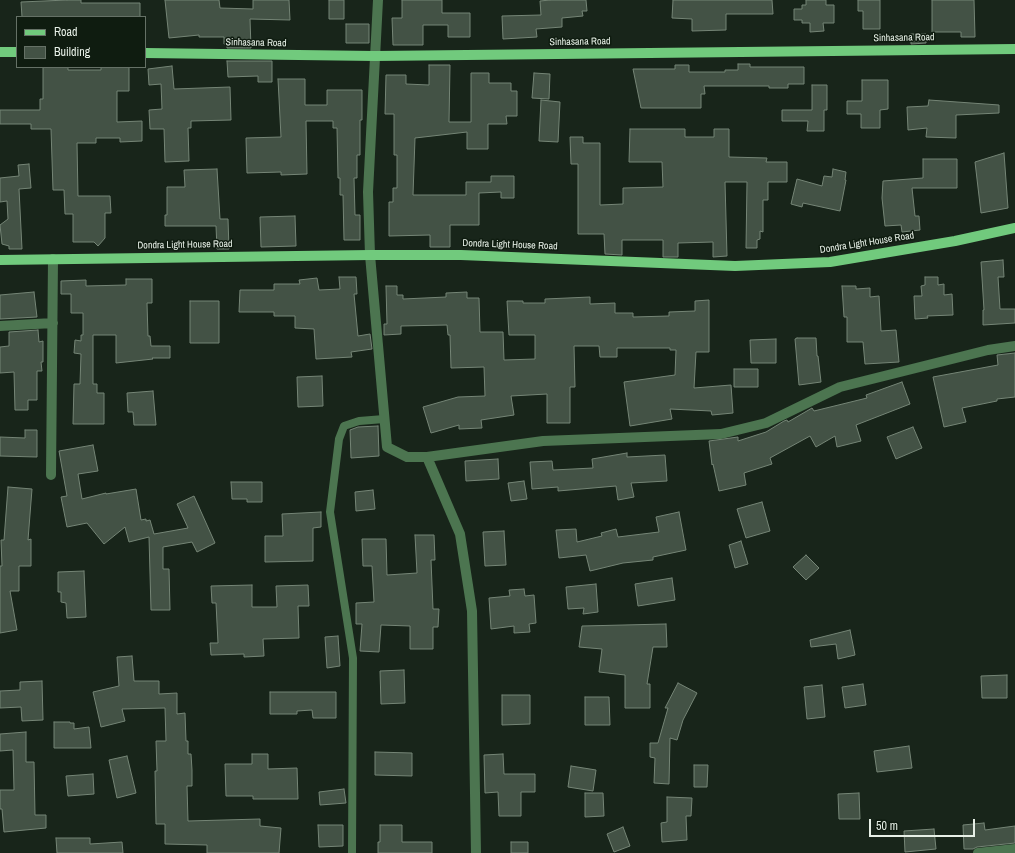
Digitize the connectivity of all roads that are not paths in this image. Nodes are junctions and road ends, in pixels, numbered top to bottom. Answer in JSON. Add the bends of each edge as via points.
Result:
{"nodes":[{"id":1,"x":378,"y":0,"type":"edge"},
{"id":2,"x":1015,"y":49,"type":"edge"},
{"id":3,"x":0,"y":52,"type":"edge"},
{"id":4,"x":16,"y":52,"type":"edge"},
{"id":5,"x":146,"y":53,"type":"edge"},
{"id":6,"x":375,"y":56,"type":"junction"},
{"id":7,"x":1015,"y":228,"type":"edge"},
{"id":8,"x":370,"y":255,"type":"junction"},
{"id":9,"x":52,"y":259,"type":"junction"},
{"id":10,"x":0,"y":260,"type":"edge"},
{"id":11,"x":53,"y":323,"type":"junction"},
{"id":12,"x":0,"y":326,"type":"edge"},
{"id":13,"x":1015,"y":346,"type":"edge"},
{"id":14,"x":384,"y":419,"type":"junction"},
{"id":15,"x":427,"y":457,"type":"junction"},
{"id":16,"x":51,"y":475,"type":"dead end"},
{"id":17,"x":1015,"y":849,"type":"edge"},
{"id":18,"x":352,"y":853,"type":"edge"},
{"id":19,"x":476,"y":853,"type":"edge"},
{"id":20,"x":978,"y":853,"type":"edge"}],
"edges":[{"from":1,"to":6,"type":"street"},
{"from":2,"to":6,"type":"main road","name":"Sinhasana Road"},
{"from":3,"to":4,"type":"main road"},
{"from":5,"to":6,"type":"main road","name":"Sinhasana Road"},
{"from":6,"to":8,"type":"street","via":[[368,192]]},
{"from":7,"to":8,"type":"main road","name":"Dondra Light House Road","via":[[830,262],[786,265],[735,266],[461,255]]},
{"from":8,"to":9,"type":"main road","name":"Dondra Light House Road"},
{"from":8,"to":14,"type":"street"},
{"from":9,"to":10,"type":"main road","name":"Dondra Light House Road"},
{"from":9,"to":11,"type":"street"},
{"from":11,"to":12,"type":"street"},
{"from":11,"to":16,"type":"street"},
{"from":13,"to":15,"type":"street","via":[[988,350],[840,387],[766,423],[721,434],[543,441]]},
{"from":14,"to":15,"type":"street","via":[[387,447],[407,457]]},
{"from":14,"to":18,"type":"lane","via":[[359,421],[344,426],[339,439],[330,512],[353,658]]},
{"from":15,"to":19,"type":"street","via":[[460,534],[472,611]]},
{"from":17,"to":20,"type":"street"}]}
